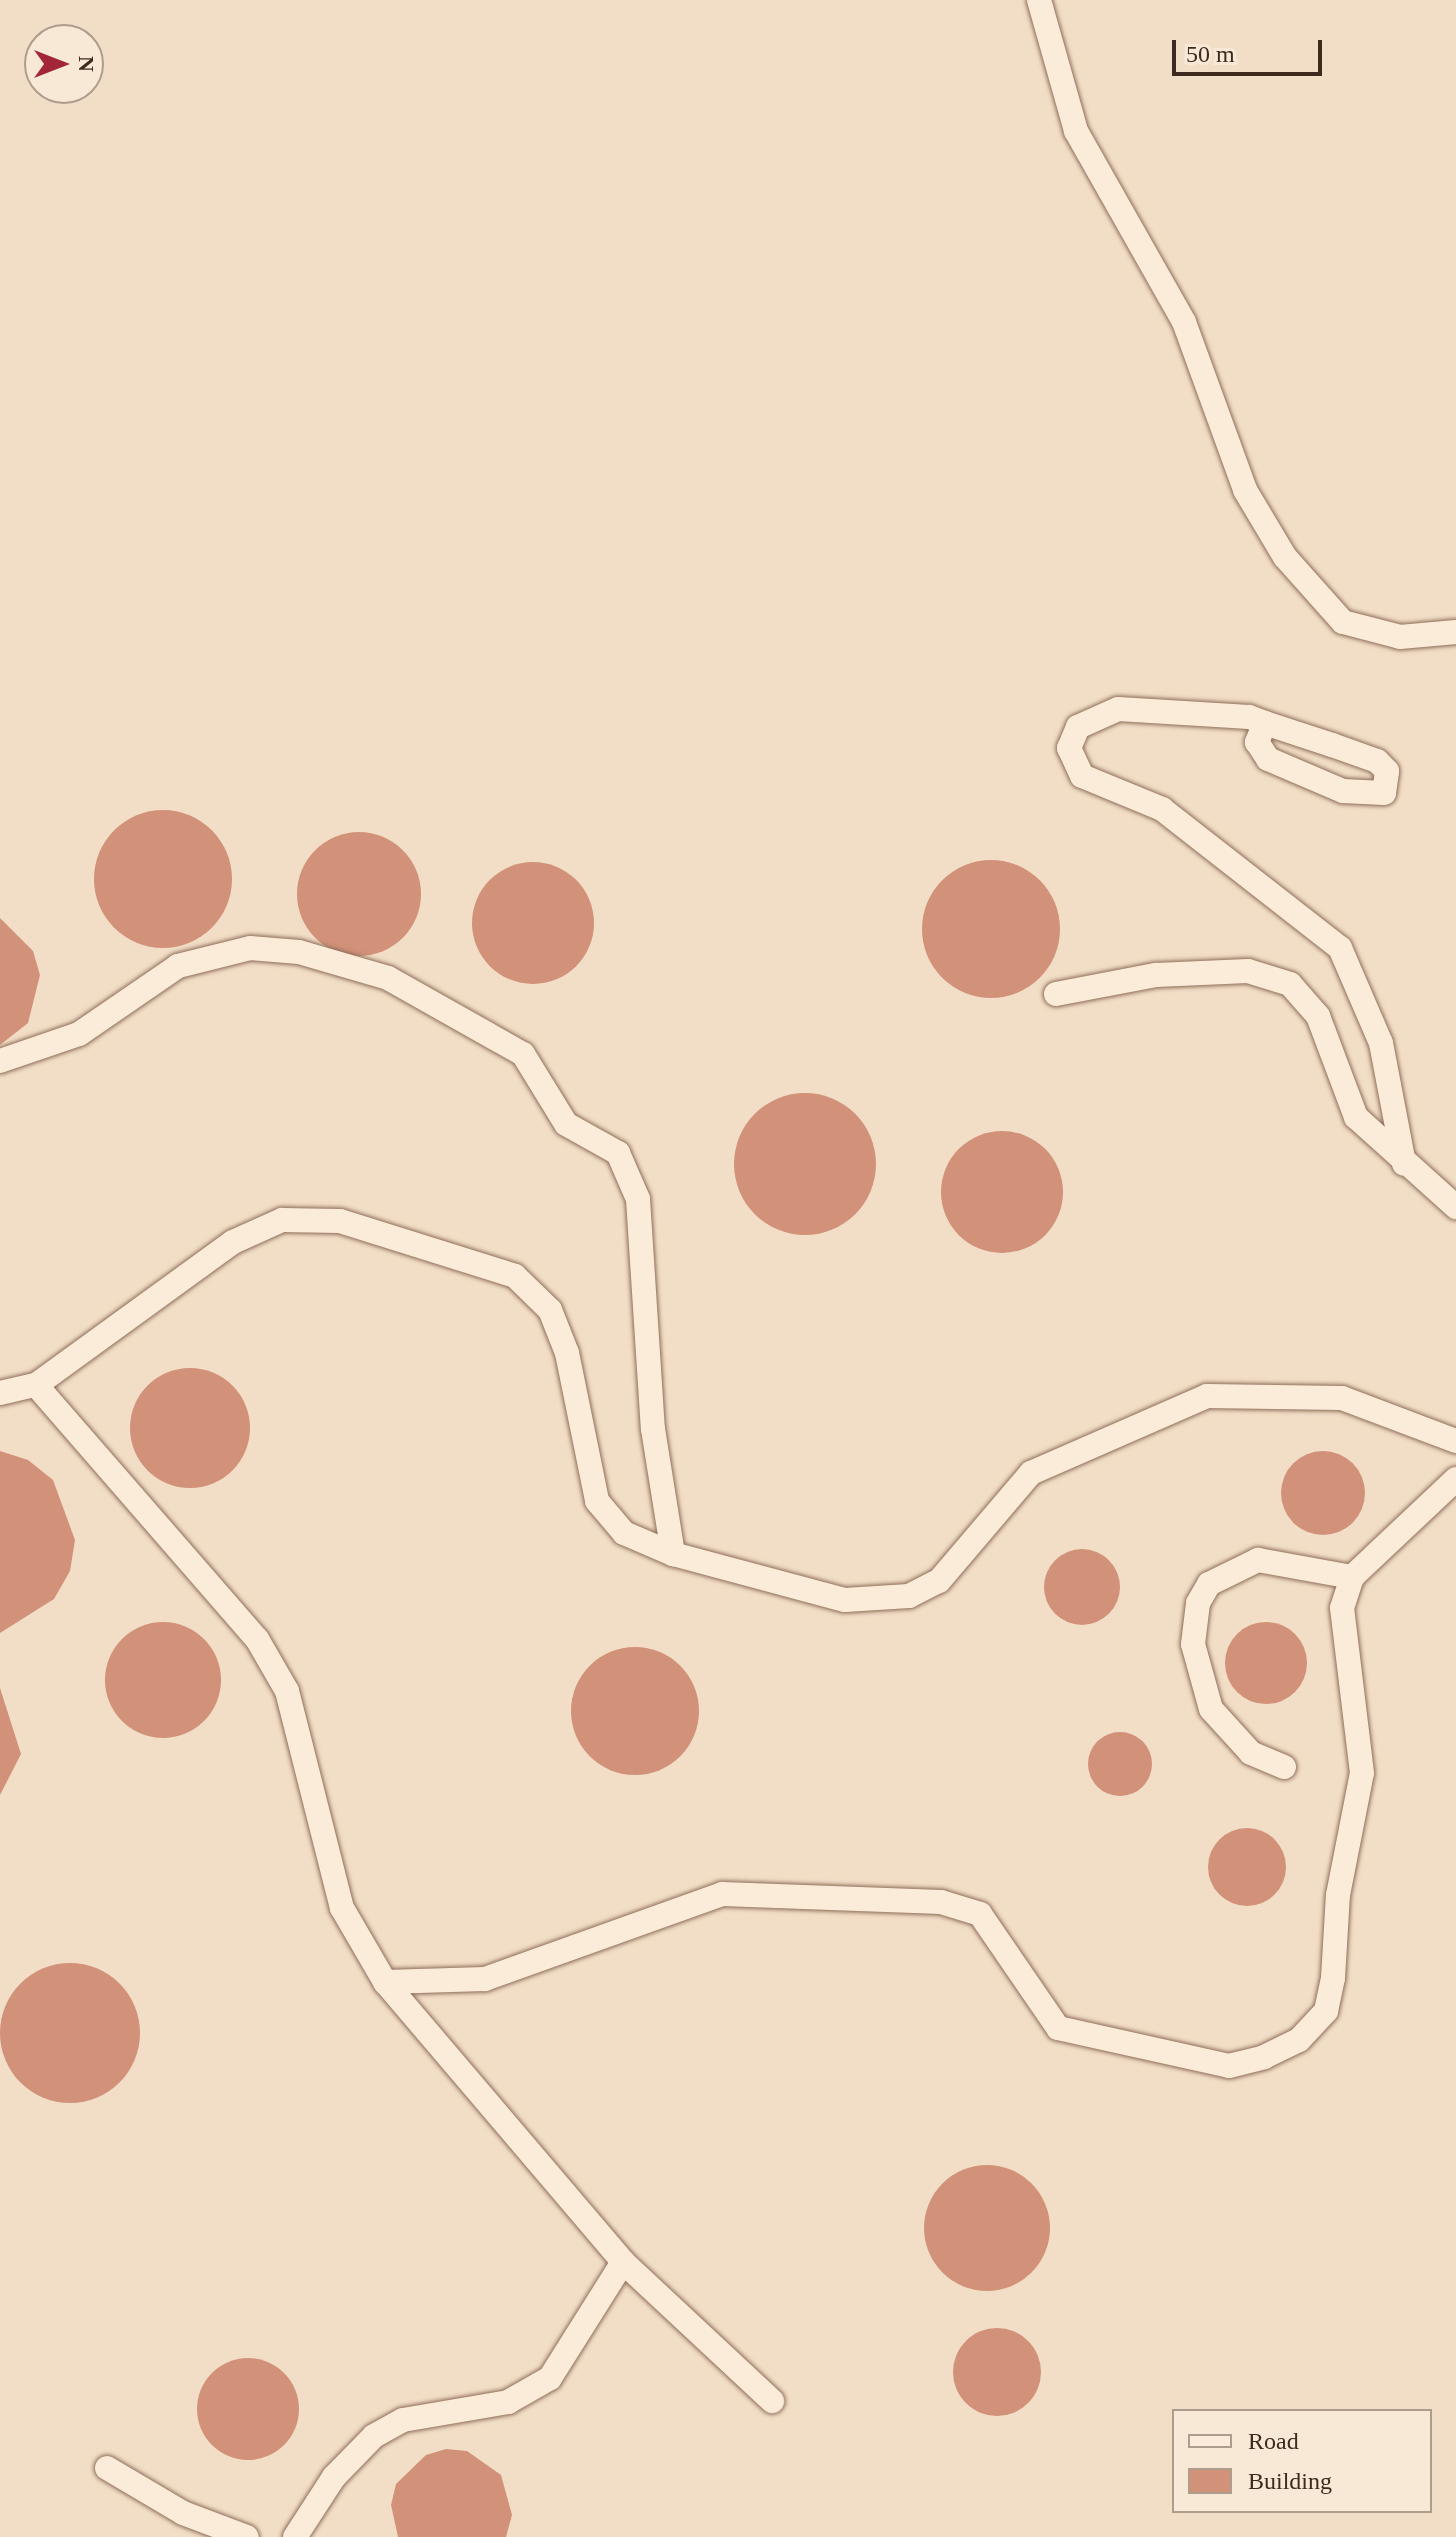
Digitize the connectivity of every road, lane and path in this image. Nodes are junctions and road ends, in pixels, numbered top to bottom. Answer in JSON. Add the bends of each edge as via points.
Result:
{"nodes":[{"id":1,"x":1039,"y":0,"type":"edge"},
{"id":2,"x":1456,"y":632,"type":"edge"},
{"id":3,"x":1265,"y":723,"type":"junction"},
{"id":4,"x":1056,"y":994,"type":"dead end"},
{"id":5,"x":0,"y":1061,"type":"edge"},
{"id":6,"x":1404,"y":1164,"type":"junction"},
{"id":7,"x":1456,"y":1207,"type":"edge"},
{"id":8,"x":36,"y":1385,"type":"junction"},
{"id":9,"x":0,"y":1393,"type":"edge"},
{"id":10,"x":1456,"y":1441,"type":"edge"},
{"id":11,"x":1456,"y":1479,"type":"edge"},
{"id":12,"x":1456,"y":1511,"type":"edge"},
{"id":13,"x":1425,"y":1512,"type":"junction"},
{"id":14,"x":673,"y":1554,"type":"junction"},
{"id":15,"x":1352,"y":1577,"type":"junction"},
{"id":16,"x":1284,"y":1767,"type":"dead end"},
{"id":17,"x":385,"y":1982,"type":"junction"},
{"id":18,"x":623,"y":2262,"type":"junction"},
{"id":19,"x":772,"y":2401,"type":"dead end"},
{"id":20,"x":107,"y":2468,"type":"dead end"},
{"id":21,"x":247,"y":2537,"type":"edge"},
{"id":22,"x":295,"y":2537,"type":"edge"}],
"edges":[{"from":1,"to":2,"type":"lane","via":[[1076,131],[1184,322],[1245,490],[1285,557],[1343,622],[1400,637]]},
{"from":3,"to":3,"type":"lane","via":[[1377,761],[1387,771],[1384,793],[1343,791],[1268,759],[1257,742]]},
{"from":3,"to":6,"type":"lane","via":[[1183,709],[1118,709],[1078,727],[1069,748],[1082,776],[1162,809],[1340,948],[1381,1043]]},
{"from":4,"to":6,"type":"lane","via":[[1156,975],[1233,972],[1290,984],[1318,1016],[1356,1117]]},
{"from":5,"to":14,"type":"lane","via":[[79,1034],[178,966],[250,948],[299,952],[388,978],[523,1054],[566,1124],[618,1153],[638,1199],[653,1429]]},
{"from":6,"to":7,"type":"lane"},
{"from":8,"to":9,"type":"lane"},
{"from":8,"to":14,"type":"lane","via":[[233,1242],[282,1220],[340,1221],[515,1276],[541,1302],[567,1353],[597,1501],[624,1533]]},
{"from":8,"to":17,"type":"lane","via":[[257,1639],[287,1691],[342,1908]]},
{"from":10,"to":14,"type":"lane","via":[[1342,1398],[1207,1396],[1031,1473],[939,1581],[909,1596],[845,1600]]},
{"from":11,"to":13,"type":"lane"},
{"from":12,"to":13,"type":"lane"},
{"from":13,"to":15,"type":"lane"},
{"from":15,"to":16,"type":"lane","via":[[1258,1560],[1209,1584],[1198,1603],[1193,1644],[1211,1709],[1251,1753]]},
{"from":15,"to":17,"type":"lane","via":[[1342,1608],[1362,1773],[1338,1895],[1333,1978],[1326,2011],[1299,2040],[1264,2057],[1229,2066],[1058,2028],[980,1914],[941,1902],[722,1894],[485,1979]]},
{"from":17,"to":18,"type":"lane"},
{"from":18,"to":19,"type":"lane"},
{"from":18,"to":22,"type":"lane","via":[[550,2378],[508,2402],[403,2420],[374,2436],[334,2477]]},
{"from":20,"to":21,"type":"lane","via":[[183,2513]]}]}
